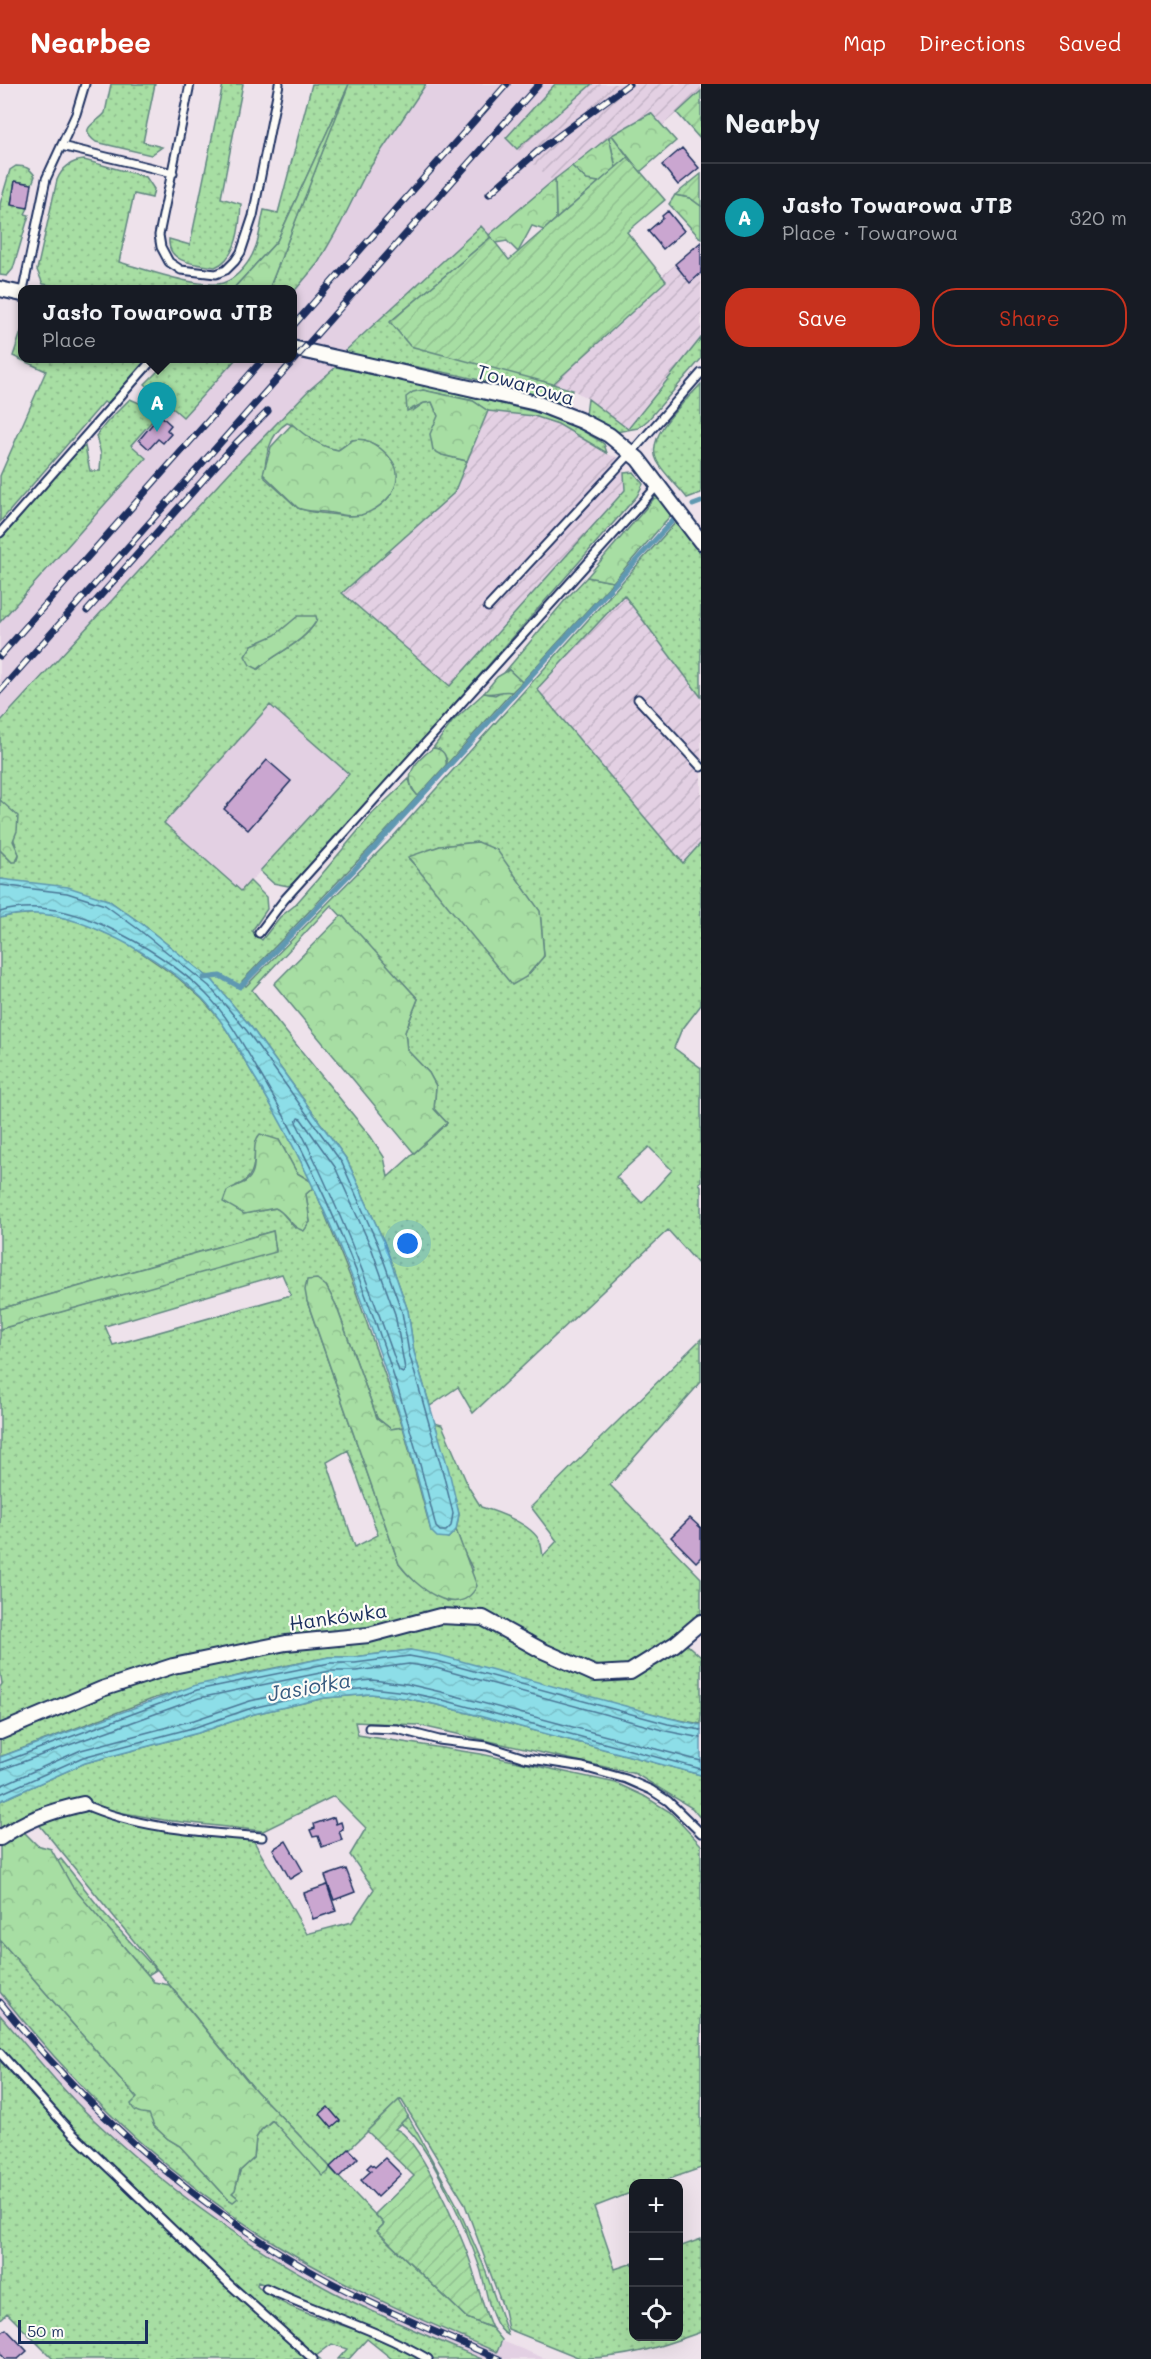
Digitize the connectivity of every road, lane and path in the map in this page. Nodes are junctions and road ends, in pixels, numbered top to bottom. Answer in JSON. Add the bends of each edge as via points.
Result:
{"nodes":[{"id":1,"x":85,"y":84,"type":"edge"},
{"id":2,"x":190,"y":84,"type":"edge"},
{"id":3,"x":279,"y":84,"type":"edge"},
{"id":4,"x":61,"y":146,"type":"junction"},
{"id":5,"x":173,"y":173,"type":"junction"},
{"id":6,"x":24,"y":285,"type":"edge"},
{"id":7,"x":0,"y":289,"type":"edge"},
{"id":8,"x":18,"y":293,"type":"edge"},
{"id":9,"x":297,"y":349,"type":"edge"},
{"id":10,"x":150,"y":363,"type":"edge"},
{"id":11,"x":701,"y":373,"type":"edge"},
{"id":12,"x":631,"y":453,"type":"junction"},
{"id":13,"x":659,"y":484,"type":"junction"},
{"id":14,"x":0,"y":533,"type":"edge"},
{"id":15,"x":701,"y":542,"type":"edge"},
{"id":16,"x":488,"y":607,"type":"dead end"},
{"id":17,"x":638,"y":699,"type":"dead end"},
{"id":18,"x":701,"y":767,"type":"edge"},
{"id":19,"x":259,"y":933,"type":"dead end"},
{"id":20,"x":701,"y":1622,"type":"edge"},
{"id":21,"x":369,"y":1728,"type":"dead end"},
{"id":22,"x":0,"y":1732,"type":"edge"},
{"id":23,"x":83,"y":1804,"type":"joint"},
{"id":24,"x":701,"y":1833,"type":"edge"},
{"id":25,"x":262,"y":1837,"type":"dead end"},
{"id":26,"x":0,"y":1838,"type":"edge"},
{"id":27,"x":0,"y":2053,"type":"edge"},
{"id":28,"x":266,"y":2288,"type":"dead end"},
{"id":29,"x":313,"y":2359,"type":"edge"},
{"id":30,"x":428,"y":2359,"type":"edge"}],
"edges":[{"from":1,"to":4,"type":"lane"},
{"from":2,"to":5,"type":"lane"},
{"from":3,"to":5,"type":"lane","via":[[248,235],[242,252],[226,270],[216,274],[181,270],[165,256],[159,230]]},
{"from":4,"to":5,"type":"lane"},
{"from":4,"to":6,"type":"lane","via":[[46,179]]},
{"from":7,"to":8,"type":"street"},
{"from":9,"to":12,"type":"street","name":"Towarowa","via":[[536,403],[599,430]]},
{"from":10,"to":14,"type":"lane"},
{"from":11,"to":12,"type":"lane"},
{"from":12,"to":13,"type":"street","name":"Towarowa"},
{"from":12,"to":16,"type":"lane"},
{"from":13,"to":15,"type":"street","name":"Towarowa"},
{"from":13,"to":19,"type":"lane","via":[[284,900]]},
{"from":17,"to":18,"type":"lane"},
{"from":20,"to":22,"type":"street","name":"Hankówka","via":[[675,1644],[630,1672],[595,1674],[483,1618],[440,1616],[369,1635],[286,1643],[173,1666],[102,1689]]},
{"from":21,"to":24,"type":"lane","via":[[397,1729],[487,1746],[626,1779],[668,1801]]},
{"from":23,"to":25,"type":"lane","via":[[100,1812],[151,1823]]},
{"from":23,"to":26,"type":"street","via":[[44,1815]]},
{"from":27,"to":29,"type":"lane","via":[[88,2148]]},
{"from":28,"to":30,"type":"lane"}]}
